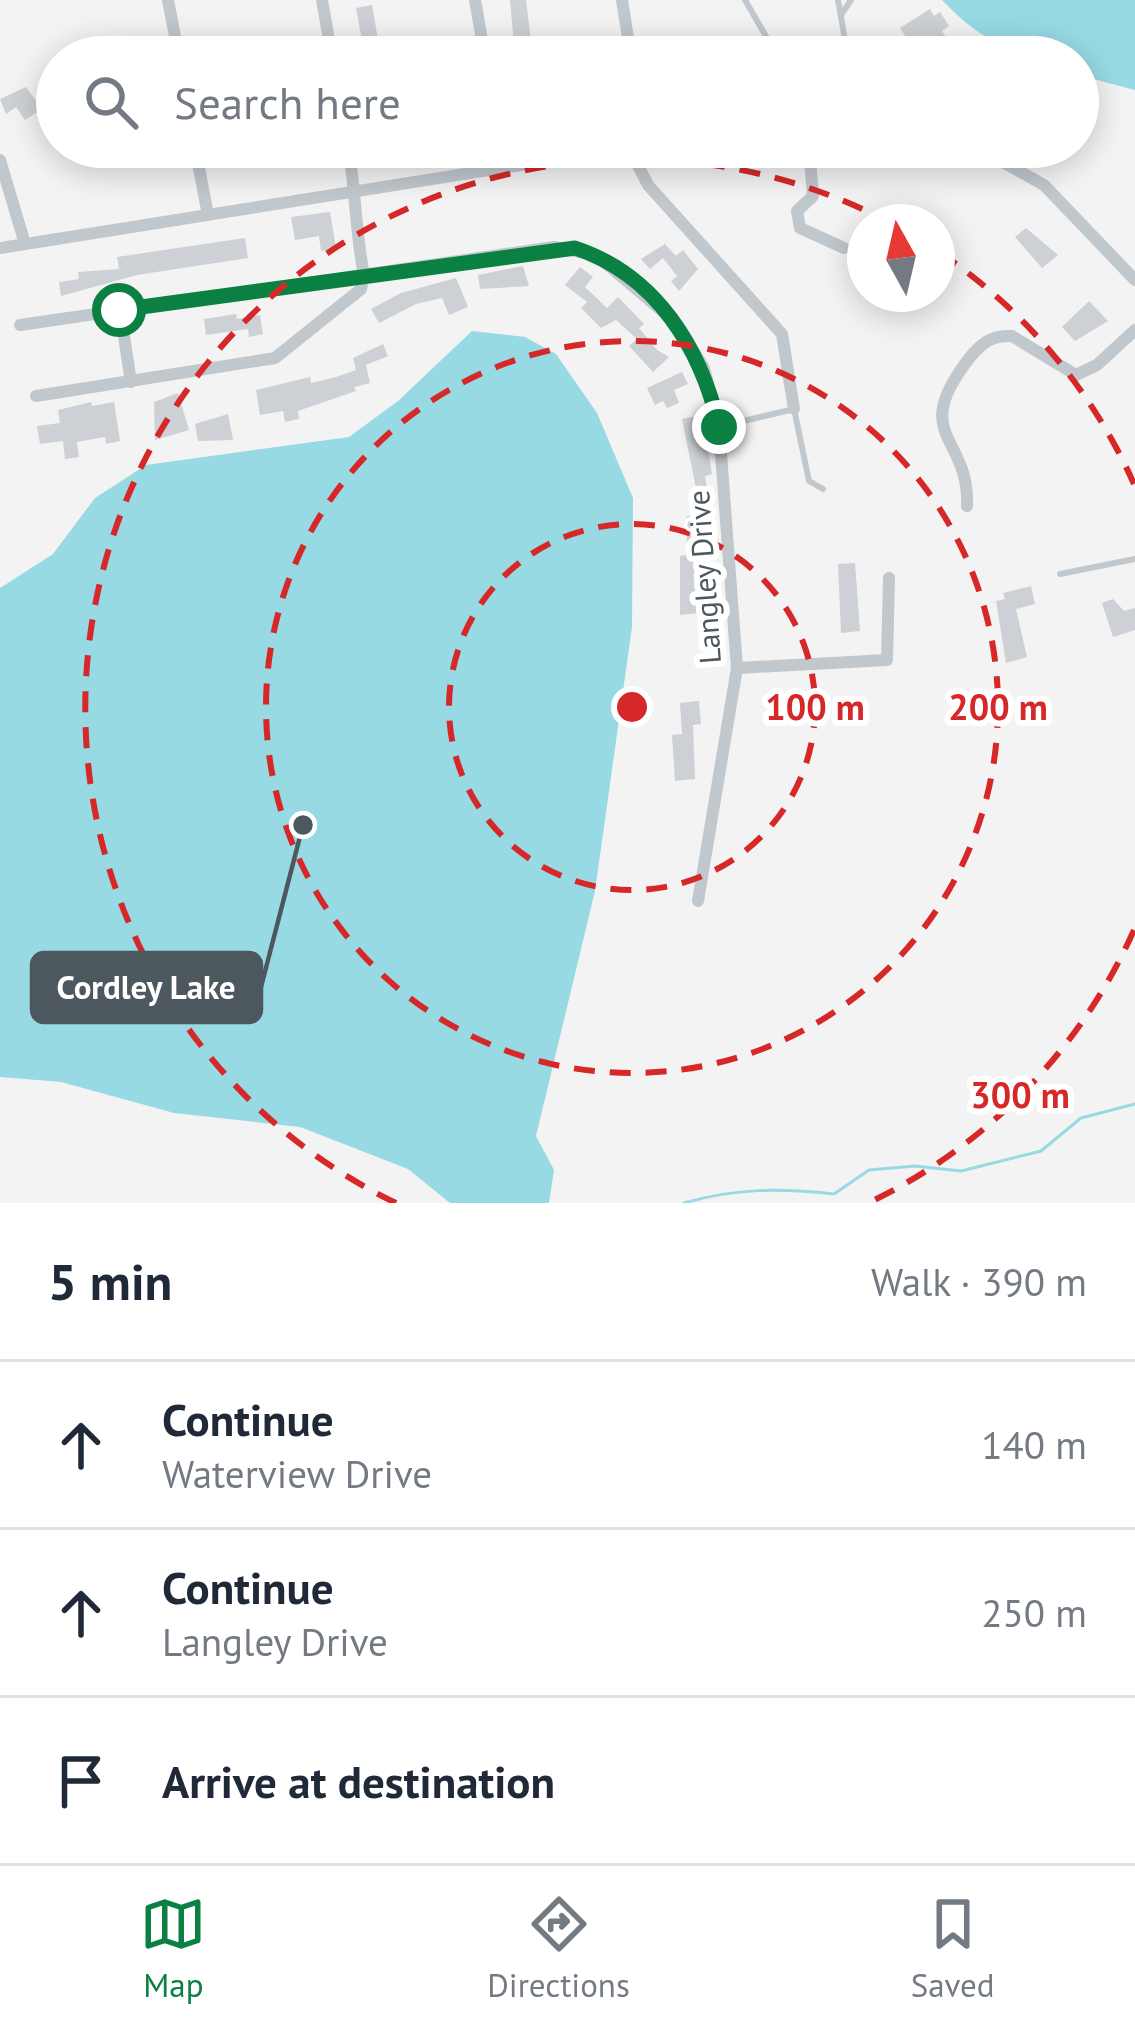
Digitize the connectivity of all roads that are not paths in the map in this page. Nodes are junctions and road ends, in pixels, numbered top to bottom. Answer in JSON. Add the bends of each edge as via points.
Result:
{"nodes":[{"id":1,"x":168,"y":0,"type":"edge"},
{"id":2,"x":322,"y":0,"type":"edge"},
{"id":3,"x":475,"y":0,"type":"edge"},
{"id":4,"x":622,"y":0,"type":"edge"},
{"id":5,"x":745,"y":0,"type":"edge"},
{"id":6,"x":838,"y":0,"type":"edge"},
{"id":7,"x":851,"y":0,"type":"edge"},
{"id":8,"x":841,"y":15,"type":"junction"},
{"id":9,"x":175,"y":36,"type":"edge"},
{"id":10,"x":328,"y":36,"type":"edge"},
{"id":11,"x":481,"y":36,"type":"edge"},
{"id":12,"x":627,"y":36,"type":"edge"},
{"id":13,"x":766,"y":36,"type":"edge"},
{"id":14,"x":844,"y":36,"type":"edge"},
{"id":15,"x":0,"y":160,"type":"edge"},
{"id":16,"x":199,"y":168,"type":"edge"},
{"id":17,"x":352,"y":168,"type":"edge"},
{"id":18,"x":494,"y":168,"type":"edge"},
{"id":19,"x":641,"y":168,"type":"edge"},
{"id":20,"x":811,"y":168,"type":"edge"},
{"id":21,"x":1014,"y":168,"type":"edge"},
{"id":22,"x":356,"y":192,"type":"junction"},
{"id":23,"x":208,"y":215,"type":"junction"},
{"id":24,"x":25,"y":244,"type":"junction"},
{"id":25,"x":0,"y":248,"type":"edge"},
{"id":26,"x":844,"y":248,"type":"dead end"},
{"id":27,"x":364,"y":274,"type":"junction"},
{"id":28,"x":1135,"y":280,"type":"edge"},
{"id":29,"x":119,"y":310,"type":"junction"},
{"id":30,"x":20,"y":325,"type":"dead end"},
{"id":31,"x":1135,"y":330,"type":"edge"},
{"id":32,"x":131,"y":382,"type":"junction"},
{"id":33,"x":36,"y":396,"type":"dead end"},
{"id":34,"x":794,"y":409,"type":"junction"},
{"id":35,"x":719,"y":427,"type":"junction"},
{"id":36,"x":823,"y":489,"type":"dead end"},
{"id":37,"x":968,"y":506,"type":"dead end"},
{"id":38,"x":1135,"y":559,"type":"edge"},
{"id":39,"x":1060,"y":574,"type":"dead end"},
{"id":40,"x":889,"y":578,"type":"dead end"},
{"id":41,"x":737,"y":668,"type":"junction"},
{"id":42,"x":698,"y":901,"type":"dead end"}],
"edges":[{"from":1,"to":9,"type":"street"},
{"from":2,"to":10,"type":"street"},
{"from":3,"to":11,"type":"street"},
{"from":4,"to":12,"type":"street"},
{"from":5,"to":13,"type":"lane"},
{"from":6,"to":8,"type":"lane"},
{"from":7,"to":8,"type":"lane"},
{"from":8,"to":14,"type":"lane"},
{"from":15,"to":24,"type":"street"},
{"from":16,"to":23,"type":"street"},
{"from":17,"to":22,"type":"street"},
{"from":18,"to":22,"type":"street"},
{"from":19,"to":34,"type":"street","via":[[782,334]]},
{"from":20,"to":26,"type":"street","via":[[814,196],[797,212],[800,228]]},
{"from":21,"to":28,"type":"street","via":[[1044,185]]},
{"from":22,"to":23,"type":"street"},
{"from":22,"to":27,"type":"street","via":[[351,210]]},
{"from":23,"to":24,"type":"street"},
{"from":24,"to":25,"type":"street"},
{"from":27,"to":29,"type":"street","name":"Langley Drive"},
{"from":27,"to":32,"type":"street","via":[[361,289],[275,358]]},
{"from":27,"to":35,"type":"street","name":"Langley Drive","via":[[554,247],[596,255],[652,298],[691,343]]},
{"from":29,"to":30,"type":"street","name":"Langley Drive"},
{"from":29,"to":32,"type":"street"},
{"from":31,"to":37,"type":"street","via":[[1076,375],[1030,342],[1002,335],[983,343],[940,413]]},
{"from":32,"to":33,"type":"street"},
{"from":34,"to":35,"type":"lane"},
{"from":34,"to":36,"type":"lane","via":[[809,482]]},
{"from":35,"to":41,"type":"street","name":"Langley Drive"},
{"from":38,"to":39,"type":"lane"},
{"from":40,"to":41,"type":"street","via":[[887,660]]},
{"from":41,"to":42,"type":"street","name":"Langley Drive"}]}
